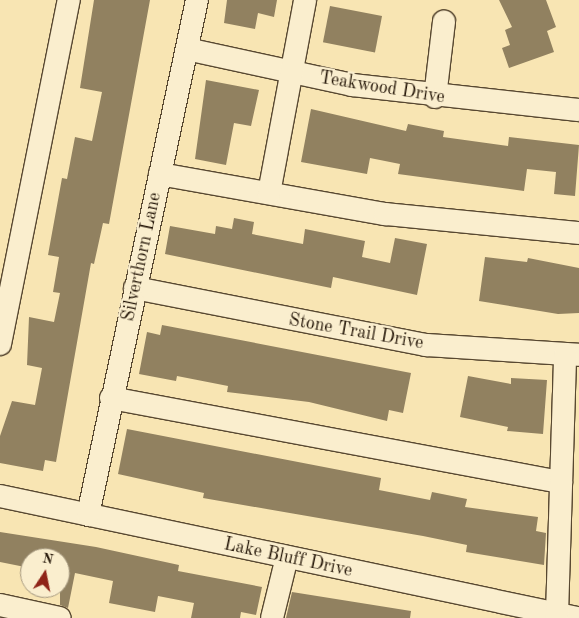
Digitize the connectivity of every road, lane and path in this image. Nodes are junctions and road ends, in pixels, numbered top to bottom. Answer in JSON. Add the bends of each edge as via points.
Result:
{"nodes":[{"id":1,"x":69,"y":0,"type":"edge"},
{"id":2,"x":197,"y":0,"type":"edge"},
{"id":3,"x":305,"y":0,"type":"edge"},
{"id":4,"x":444,"y":22,"type":"dead end"},
{"id":5,"x":187,"y":49,"type":"junction"},
{"id":6,"x":290,"y":71,"type":"junction"},
{"id":7,"x":435,"y":97,"type":"junction"},
{"id":8,"x":579,"y":110,"type":"edge"},
{"id":9,"x":160,"y":174,"type":"junction"},
{"id":10,"x":269,"y":193,"type":"junction"},
{"id":11,"x":579,"y":233,"type":"edge"},
{"id":12,"x":135,"y":288,"type":"junction"},
{"id":13,"x":3,"y":318,"type":"edge"},
{"id":14,"x":0,"y":344,"type":"edge"},
{"id":15,"x":572,"y":354,"type":"edge"},
{"id":16,"x":111,"y":398,"type":"junction"},
{"id":17,"x":561,"y":482,"type":"junction"},
{"id":18,"x":0,"y":496,"type":"edge"},
{"id":19,"x":88,"y":515,"type":"junction"},
{"id":20,"x":287,"y":557,"type":"junction"},
{"id":21,"x":0,"y":605,"type":"edge"},
{"id":22,"x":567,"y":616,"type":"edge"},
{"id":23,"x":60,"y":618,"type":"edge"},
{"id":24,"x":272,"y":618,"type":"edge"}],
"edges":[{"from":1,"to":13,"type":"street"},
{"from":2,"to":5,"type":"street","name":"Silverthorn Lane"},
{"from":3,"to":6,"type":"street"},
{"from":4,"to":7,"type":"street"},
{"from":5,"to":6,"type":"street","name":"Teakwood Drive"},
{"from":5,"to":9,"type":"street","name":"Silverthorn Lane"},
{"from":6,"to":7,"type":"street","name":"Teakwood Drive"},
{"from":6,"to":10,"type":"street"},
{"from":7,"to":8,"type":"street","name":"Teakwood Drive"},
{"from":9,"to":10,"type":"street"},
{"from":9,"to":12,"type":"street","name":"Silverthorn Lane"},
{"from":10,"to":11,"type":"street","via":[[384,214]]},
{"from":12,"to":15,"type":"street","name":"Stone Trail Drive","via":[[426,345]]},
{"from":12,"to":16,"type":"street","name":"Silverthorn Lane"},
{"from":13,"to":14,"type":"street"},
{"from":15,"to":17,"type":"street"},
{"from":16,"to":17,"type":"street"},
{"from":16,"to":19,"type":"street","name":"Silverthorn Lane"},
{"from":17,"to":22,"type":"street"},
{"from":18,"to":19,"type":"street","name":"Lake Bluff Drive"},
{"from":19,"to":20,"type":"street","name":"Lake Bluff Drive"},
{"from":20,"to":22,"type":"street","name":"Lake Bluff Drive"},
{"from":20,"to":24,"type":"street"},
{"from":21,"to":23,"type":"street"}]}
